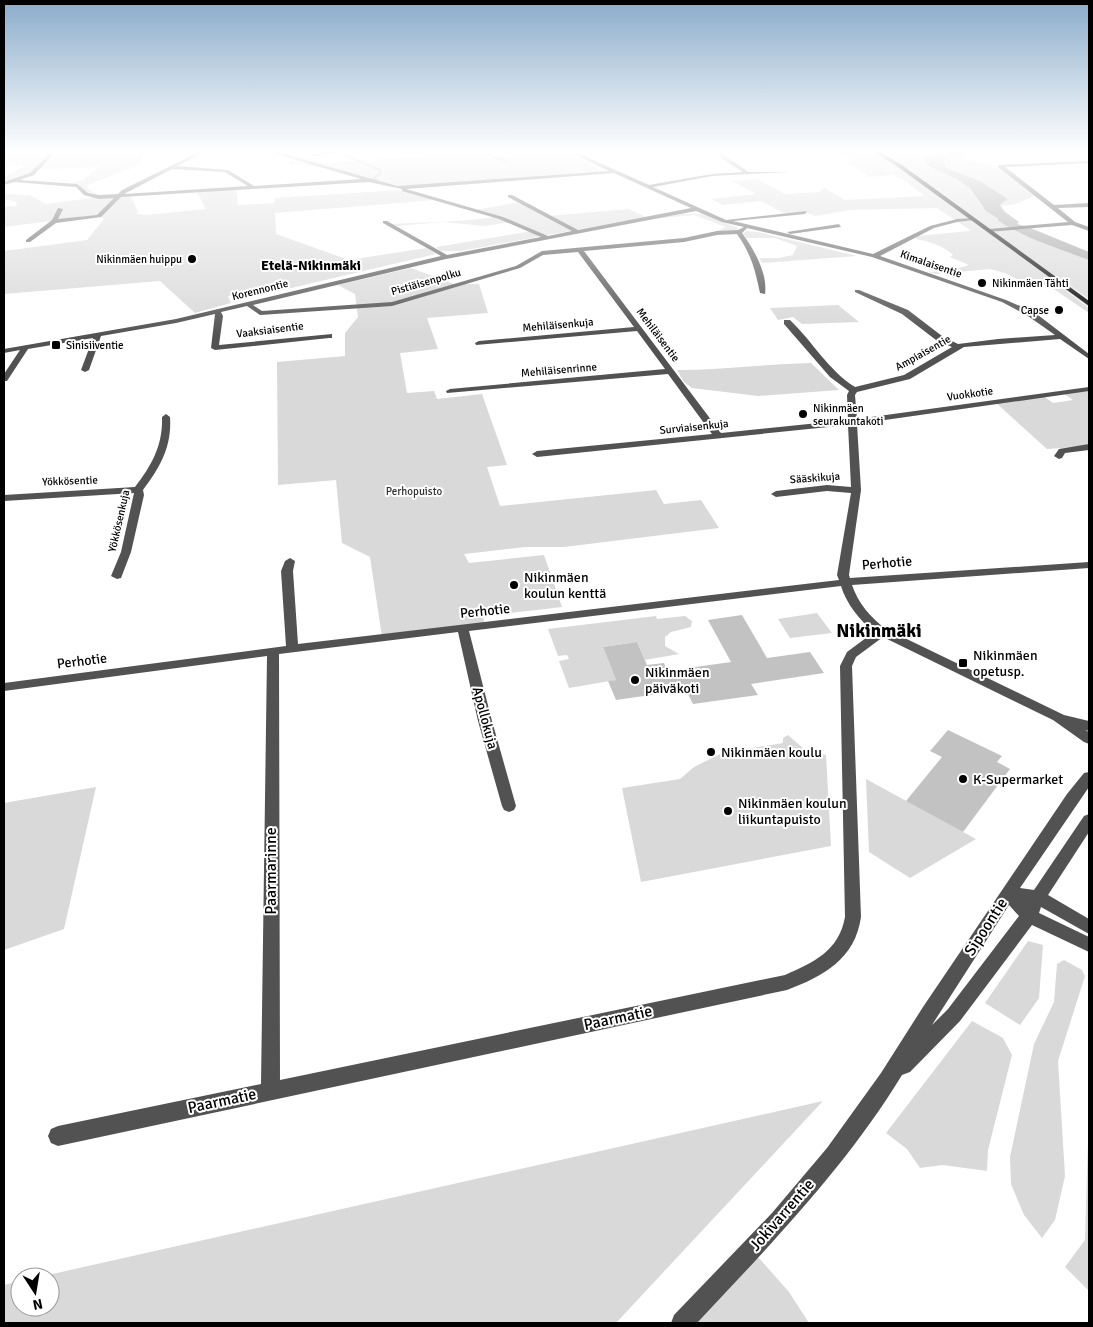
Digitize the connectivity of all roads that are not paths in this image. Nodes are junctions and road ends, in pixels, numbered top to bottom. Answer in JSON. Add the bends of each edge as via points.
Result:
{"nodes":[{"id":1,"x":59,"y":212,"type":"edge"},
{"id":2,"x":103,"y":212,"type":"edge"},
{"id":3,"x":479,"y":212,"type":"edge"},
{"id":4,"x":540,"y":212,"type":"edge"},
{"id":5,"x":681,"y":212,"type":"edge"},
{"id":6,"x":703,"y":212,"type":"edge"},
{"id":7,"x":805,"y":212,"type":"dead end"},
{"id":8,"x":962,"y":212,"type":"edge"},
{"id":9,"x":1059,"y":212,"type":"edge"},
{"id":10,"x":972,"y":219,"type":"junction"},
{"id":11,"x":724,"y":221,"type":"junction"},
{"id":12,"x":54,"y":222,"type":"junction"},
{"id":13,"x":385,"y":222,"type":"dead end"},
{"id":14,"x":1073,"y":223,"type":"junction"},
{"id":15,"x":839,"y":226,"type":"dead end"},
{"id":16,"x":750,"y":227,"type":"junction"},
{"id":17,"x":1089,"y":229,"type":"edge"},
{"id":18,"x":989,"y":231,"type":"junction"},
{"id":19,"x":578,"y":232,"type":"junction"},
{"id":20,"x":739,"y":232,"type":"junction"},
{"id":21,"x":782,"y":234,"type":"junction"},
{"id":22,"x":548,"y":237,"type":"junction"},
{"id":23,"x":28,"y":241,"type":"dead end"},
{"id":24,"x":558,"y":241,"type":"dead end"},
{"id":25,"x":565,"y":244,"type":"dead end"},
{"id":26,"x":579,"y":249,"type":"junction"},
{"id":27,"x":446,"y":256,"type":"junction"},
{"id":28,"x":874,"y":256,"type":"junction"},
{"id":29,"x":857,"y":292,"type":"dead end"},
{"id":30,"x":763,"y":293,"type":"dead end"},
{"id":31,"x":248,"y":304,"type":"junction"},
{"id":32,"x":1089,"y":304,"type":"edge"},
{"id":33,"x":217,"y":311,"type":"junction"},
{"id":34,"x":787,"y":322,"type":"dead end"},
{"id":35,"x":640,"y":329,"type":"junction"},
{"id":36,"x":97,"y":336,"type":"junction"},
{"id":37,"x":329,"y":336,"type":"dead end"},
{"id":38,"x":1062,"y":337,"type":"junction"},
{"id":39,"x":478,"y":343,"type":"dead end"},
{"id":40,"x":957,"y":347,"type":"junction"},
{"id":41,"x":25,"y":348,"type":"junction"},
{"id":42,"x":4,"y":351,"type":"edge"},
{"id":43,"x":1089,"y":357,"type":"edge"},
{"id":44,"x":85,"y":370,"type":"dead end"},
{"id":45,"x":670,"y":371,"type":"junction"},
{"id":46,"x":4,"y":379,"type":"edge"},
{"id":47,"x":1089,"y":389,"type":"edge"},
{"id":48,"x":854,"y":390,"type":"junction"},
{"id":49,"x":450,"y":391,"type":"dead end"},
{"id":50,"x":166,"y":418,"type":"dead end"},
{"id":51,"x":854,"y":422,"type":"junction"},
{"id":52,"x":718,"y":435,"type":"junction"},
{"id":53,"x":1089,"y":446,"type":"edge"},
{"id":54,"x":537,"y":454,"type":"dead end"},
{"id":55,"x":1059,"y":456,"type":"dead end"},
{"id":56,"x":138,"y":490,"type":"junction"},
{"id":57,"x":856,"y":490,"type":"junction"},
{"id":58,"x":776,"y":494,"type":"dead end"},
{"id":59,"x":4,"y":498,"type":"edge"},
{"id":60,"x":290,"y":561,"type":"dead end"},
{"id":61,"x":1089,"y":565,"type":"edge"},
{"id":62,"x":117,"y":576,"type":"dead end"},
{"id":63,"x":844,"y":582,"type":"junction"},
{"id":64,"x":463,"y":629,"type":"junction"},
{"id":65,"x":882,"y":632,"type":"junction"},
{"id":66,"x":292,"y":649,"type":"junction"},
{"id":67,"x":273,"y":651,"type":"junction"},
{"id":68,"x":4,"y":687,"type":"edge"},
{"id":69,"x":1058,"y":717,"type":"junction"},
{"id":70,"x":1089,"y":726,"type":"edge"},
{"id":71,"x":1089,"y":739,"type":"edge"},
{"id":72,"x":1089,"y":777,"type":"edge"},
{"id":73,"x":509,"y":806,"type":"dead end"},
{"id":74,"x":1089,"y":820,"type":"edge"},
{"id":75,"x":1008,"y":893,"type":"junction"},
{"id":76,"x":1038,"y":897,"type":"junction"},
{"id":77,"x":1029,"y":916,"type":"junction"},
{"id":78,"x":1089,"y":927,"type":"edge"},
{"id":79,"x":1089,"y":945,"type":"edge"},
{"id":80,"x":888,"y":1080,"type":"junction"},
{"id":81,"x":270,"y":1091,"type":"junction"},
{"id":82,"x":873,"y":1100,"type":"joint"},
{"id":83,"x":58,"y":1136,"type":"dead end"},
{"id":84,"x":682,"y":1323,"type":"edge"}],
"edges":[{"from":1,"to":12,"type":"street"},
{"from":2,"to":12,"type":"street","via":[[99,216]]},
{"from":3,"to":22,"type":"street"},
{"from":4,"to":19,"type":"street"},
{"from":5,"to":19,"type":"street","name":"Korennontie"},
{"from":6,"to":11,"type":"street","name":"Kimalaisentie"},
{"from":7,"to":11,"type":"street"},
{"from":8,"to":10,"type":"main road"},
{"from":9,"to":14,"type":"street"},
{"from":10,"to":18,"type":"main road"},
{"from":10,"to":28,"type":"street","via":[[946,221]]},
{"from":11,"to":16,"type":"street","name":"Kimalaisentie"},
{"from":12,"to":23,"type":"street"},
{"from":13,"to":27,"type":"street"},
{"from":14,"to":17,"type":"street"},
{"from":14,"to":18,"type":"street"},
{"from":15,"to":21,"type":"street"},
{"from":16,"to":20,"type":"street"},
{"from":16,"to":21,"type":"street","name":"Kimalaisentie"},
{"from":18,"to":32,"type":"main road"},
{"from":19,"to":22,"type":"street","name":"Korennontie"},
{"from":20,"to":26,"type":"street","name":"Pistiäisenpolku"},
{"from":20,"to":30,"type":"street","via":[[752,251]]},
{"from":21,"to":28,"type":"street","name":"Kimalaisentie"},
{"from":22,"to":24,"type":"street"},
{"from":22,"to":27,"type":"street","name":"Korennontie"},
{"from":25,"to":26,"type":"street"},
{"from":26,"to":31,"type":"street","name":"Pistiäisenpolku","via":[[542,252],[518,266],[392,304],[260,313]]},
{"from":26,"to":35,"type":"street","name":"Mehiläisentie"},
{"from":27,"to":31,"type":"street","name":"Korennontie"},
{"from":28,"to":38,"type":"street","name":"Kimalaisentie","via":[[1004,301],[1031,314]]},
{"from":29,"to":40,"type":"street","via":[[905,312],[939,338]]},
{"from":31,"to":33,"type":"street","name":"Korennontie"},
{"from":33,"to":36,"type":"street","name":"Korennontie"},
{"from":33,"to":37,"type":"street","name":"Vaaksiaisentie","via":[[215,348]]},
{"from":34,"to":48,"type":"street","via":[[818,360]]},
{"from":35,"to":39,"type":"street","name":"Mehiläisenkuja"},
{"from":35,"to":45,"type":"street","name":"Mehiläisentie"},
{"from":36,"to":41,"type":"street","name":"Korennontie"},
{"from":36,"to":44,"type":"street"},
{"from":38,"to":40,"type":"street","name":"Ampiaisentie"},
{"from":38,"to":43,"type":"street","name":"Kimalaisentie"},
{"from":40,"to":48,"type":"street","name":"Ampiaisentie","via":[[907,377]]},
{"from":41,"to":42,"type":"street","name":"Korennontie"},
{"from":41,"to":46,"type":"street"},
{"from":45,"to":49,"type":"street","name":"Mehiläisenrinne"},
{"from":45,"to":52,"type":"street","name":"Mehiläisentie"},
{"from":47,"to":51,"type":"street","name":"Vuokkotie"},
{"from":48,"to":51,"type":"street","via":[[851,395]]},
{"from":50,"to":56,"type":"street","name":"Yökkösenkuja","via":[[168,428],[162,455]]},
{"from":51,"to":52,"type":"street","name":"Surviaisenkuja"},
{"from":51,"to":57,"type":"street"},
{"from":52,"to":54,"type":"street","name":"Surviaisenkuja"},
{"from":53,"to":55,"type":"street","via":[[1062,451]]},
{"from":56,"to":59,"type":"street","name":"Yökkösentie"},
{"from":56,"to":62,"type":"street","name":"Yökkösenkuja","via":[[126,552]]},
{"from":57,"to":58,"type":"street","name":"Sääskikuja","via":[[827,488]]},
{"from":57,"to":63,"type":"street"},
{"from":60,"to":66,"type":"street","via":[[287,571]]},
{"from":61,"to":63,"type":"street","name":"Perhotie"},
{"from":63,"to":64,"type":"street","name":"Perhotie"},
{"from":63,"to":65,"type":"street","via":[[850,597],[871,624]]},
{"from":64,"to":66,"type":"street","name":"Perhotie"},
{"from":64,"to":73,"type":"street","name":"Apollokuja"},
{"from":65,"to":69,"type":"street"},
{"from":65,"to":81,"type":"street","name":"Paarmatie","via":[[851,654],[846,666],[853,917],[849,936],[834,955],[787,982]]},
{"from":66,"to":67,"type":"street","name":"Perhotie"},
{"from":67,"to":68,"type":"street","name":"Perhotie"},
{"from":67,"to":81,"type":"street","name":"Paarmarinne"},
{"from":69,"to":70,"type":"street"},
{"from":69,"to":71,"type":"street"},
{"from":72,"to":75,"type":"street","name":"Sipoontie"},
{"from":74,"to":76,"type":"street","name":"Sipoontie"},
{"from":75,"to":76,"type":"street"},
{"from":75,"to":77,"type":"street"},
{"from":75,"to":80,"type":"street","name":"Sipoontie"},
{"from":76,"to":77,"type":"street","name":"Sipoontie"},
{"from":76,"to":78,"type":"street"},
{"from":77,"to":79,"type":"street"},
{"from":77,"to":80,"type":"street","name":"Sipoontie","via":[[954,1015]]},
{"from":80,"to":82,"type":"street","name":"Sipoontie"},
{"from":81,"to":83,"type":"street","name":"Paarmatie"},
{"from":82,"to":84,"type":"street","name":"Jokivarrentie","via":[[834,1154],[779,1220]]}]}
